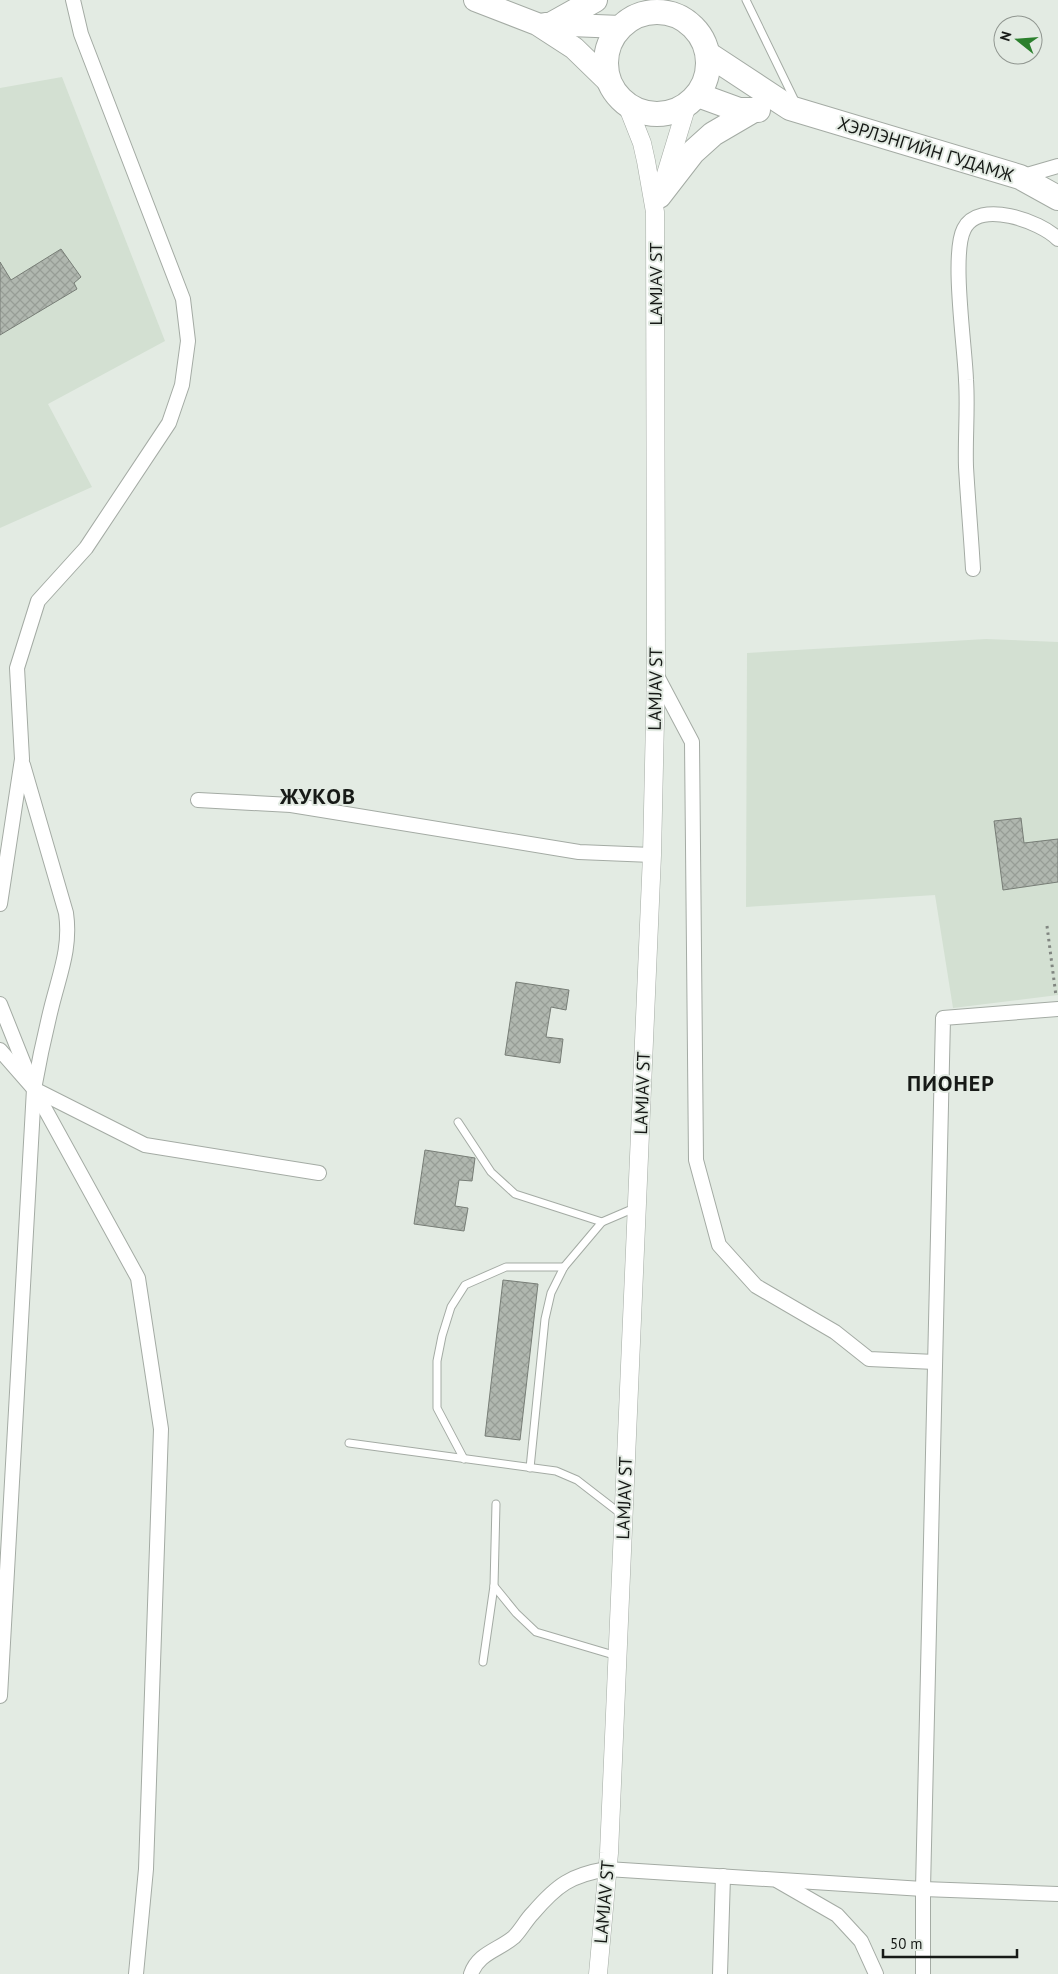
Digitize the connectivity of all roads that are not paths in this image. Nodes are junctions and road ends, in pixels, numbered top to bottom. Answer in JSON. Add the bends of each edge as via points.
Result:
{"nodes":[{"id":1,"x":73,"y":0,"type":"edge"},
{"id":2,"x":475,"y":0,"type":"edge"},
{"id":3,"x":595,"y":0,"type":"edge"},
{"id":4,"x":746,"y":0,"type":"edge"},
{"id":5,"x":674,"y":8,"type":"edge"},
{"id":6,"x":628,"y":15,"type":"edge"},
{"id":7,"x":544,"y":24,"type":"junction"},
{"id":8,"x":708,"y":54,"type":"junction"},
{"id":9,"x":610,"y":82,"type":"junction"},
{"id":10,"x":692,"y":100,"type":"junction"},
{"id":11,"x":627,"y":105,"type":"junction"},
{"id":12,"x":754,"y":110,"type":"junction"},
{"id":13,"x":795,"y":110,"type":"junction"},
{"id":14,"x":1058,"y":166,"type":"edge"},
{"id":15,"x":1020,"y":177,"type":"junction"},
{"id":16,"x":1058,"y":198,"type":"edge"},
{"id":17,"x":657,"y":204,"type":"junction"},
{"id":18,"x":1058,"y":239,"type":"edge"},
{"id":19,"x":973,"y":569,"type":"dead end"},
{"id":20,"x":656,"y":674,"type":"junction"},
{"id":21,"x":22,"y":759,"type":"junction"},
{"id":22,"x":198,"y":800,"type":"dead end"},
{"id":23,"x":652,"y":855,"type":"junction"},
{"id":24,"x":0,"y":904,"type":"edge"},
{"id":25,"x":0,"y":1004,"type":"edge"},
{"id":26,"x":1058,"y":1006,"type":"edge"},
{"id":27,"x":0,"y":1050,"type":"edge"},
{"id":28,"x":34,"y":1089,"type":"junction"},
{"id":29,"x":458,"y":1122,"type":"dead end"},
{"id":30,"x":319,"y":1173,"type":"dead end"},
{"id":31,"x":637,"y":1207,"type":"junction"},
{"id":32,"x":602,"y":1222,"type":"junction"},
{"id":33,"x":564,"y":1267,"type":"junction"},
{"id":34,"x":935,"y":1362,"type":"junction"},
{"id":35,"x":349,"y":1443,"type":"dead end"},
{"id":36,"x":464,"y":1459,"type":"junction"},
{"id":37,"x":530,"y":1468,"type":"junction"},
{"id":38,"x":496,"y":1504,"type":"dead end"},
{"id":39,"x":624,"y":1516,"type":"junction"},
{"id":40,"x":494,"y":1586,"type":"junction"},
{"id":41,"x":618,"y":1656,"type":"junction"},
{"id":42,"x":483,"y":1662,"type":"dead end"},
{"id":43,"x":0,"y":1696,"type":"edge"},
{"id":44,"x":607,"y":1869,"type":"junction"},
{"id":45,"x":723,"y":1876,"type":"junction"},
{"id":46,"x":775,"y":1880,"type":"junction"},
{"id":47,"x":923,"y":1889,"type":"junction"},
{"id":48,"x":1058,"y":1894,"type":"edge"},
{"id":49,"x":136,"y":1974,"type":"edge"},
{"id":50,"x":471,"y":1974,"type":"edge"},
{"id":51,"x":598,"y":1974,"type":"edge"},
{"id":52,"x":720,"y":1974,"type":"edge"},
{"id":53,"x":876,"y":1974,"type":"edge"},
{"id":54,"x":923,"y":1974,"type":"edge"}],
"edges":[{"from":1,"to":21,"type":"street","via":[[81,34],[183,299],[188,341],[182,385],[169,423],[86,548],[38,600],[17,668]]},
{"from":2,"to":7,"type":"main road"},
{"from":3,"to":7,"type":"highway"},
{"from":4,"to":13,"type":"lane"},
{"from":5,"to":6,"type":"highway","via":[[665,12]]},
{"from":5,"to":8,"type":"highway","via":[[693,26]]},
{"from":6,"to":7,"type":"main road"},
{"from":6,"to":9,"type":"highway","via":[[607,52]]},
{"from":7,"to":9,"type":"main road"},
{"from":8,"to":10,"type":"highway","via":[[707,76]]},
{"from":8,"to":13,"type":"highway","name":"ХЭРЛЭНГИЙН ГУДАМЖ"},
{"from":9,"to":11,"type":"highway"},
{"from":10,"to":11,"type":"highway","via":[[672,112],[657,114],[641,112]]},
{"from":10,"to":12,"type":"highway","name":"ХЭРЛЭНГИЙН ГУДАМЖ"},
{"from":10,"to":17,"type":"street"},
{"from":11,"to":17,"type":"street","via":[[644,152]]},
{"from":12,"to":13,"type":"highway","name":"ХЭРЛЭНГИЙН ГУДАМЖ"},
{"from":12,"to":17,"type":"highway","via":[[713,134],[693,152]]},
{"from":13,"to":15,"type":"highway","name":"ХЭРЛЭНГИЙН ГУДАМЖ"},
{"from":14,"to":15,"type":"street"},
{"from":15,"to":16,"type":"highway","name":"ХЭРЛЭНГИЙН ГУДАМЖ"},
{"from":17,"to":20,"type":"street","name":"LAMJAV ST"},
{"from":18,"to":19,"type":"street","via":[[1040,226],[999,214],[983,214],[969,221],[963,230],[959,265]]},
{"from":20,"to":23,"type":"street","name":"LAMJAV ST"},
{"from":20,"to":34,"type":"street","via":[[692,742],[696,1160],[719,1245],[756,1286],[835,1332],[868,1359]]},
{"from":21,"to":24,"type":"street"},
{"from":21,"to":28,"type":"street","via":[[66,913],[68,931]]},
{"from":22,"to":23,"type":"street","via":[[291,805],[579,852]]},
{"from":23,"to":31,"type":"street","name":"LAMJAV ST"},
{"from":25,"to":28,"type":"street"},
{"from":26,"to":34,"type":"street","via":[[944,1018]]},
{"from":27,"to":28,"type":"street"},
{"from":28,"to":30,"type":"street","via":[[145,1145]]},
{"from":28,"to":43,"type":"street"},
{"from":28,"to":49,"type":"street","via":[[138,1278],[161,1429],[146,1869]]},
{"from":29,"to":32,"type":"lane","via":[[492,1172],[515,1194]]},
{"from":31,"to":32,"type":"lane"},
{"from":31,"to":39,"type":"street","name":"LAMJAV ST"},
{"from":32,"to":33,"type":"lane"},
{"from":33,"to":36,"type":"lane","via":[[506,1267],[465,1285],[451,1307],[437,1360],[437,1408]]},
{"from":33,"to":37,"type":"lane","via":[[551,1293],[545,1319]]},
{"from":34,"to":47,"type":"street"},
{"from":35,"to":36,"type":"lane"},
{"from":36,"to":37,"type":"lane"},
{"from":37,"to":39,"type":"lane","via":[[556,1471],[577,1480]]},
{"from":38,"to":40,"type":"lane"},
{"from":39,"to":41,"type":"street","name":"LAMJAV ST"},
{"from":40,"to":41,"type":"lane","via":[[536,1632]]},
{"from":40,"to":42,"type":"lane"},
{"from":41,"to":44,"type":"street","name":"LAMJAV ST"},
{"from":44,"to":45,"type":"street"},
{"from":44,"to":50,"type":"street","via":[[585,1873],[553,1891],[514,1937],[480,1959]]},
{"from":44,"to":51,"type":"street","name":"LAMJAV ST"},
{"from":45,"to":46,"type":"street"},
{"from":45,"to":52,"type":"street"},
{"from":46,"to":47,"type":"street"},
{"from":46,"to":53,"type":"street","via":[[836,1915],[861,1941]]},
{"from":47,"to":48,"type":"street"},
{"from":47,"to":54,"type":"street"}]}
